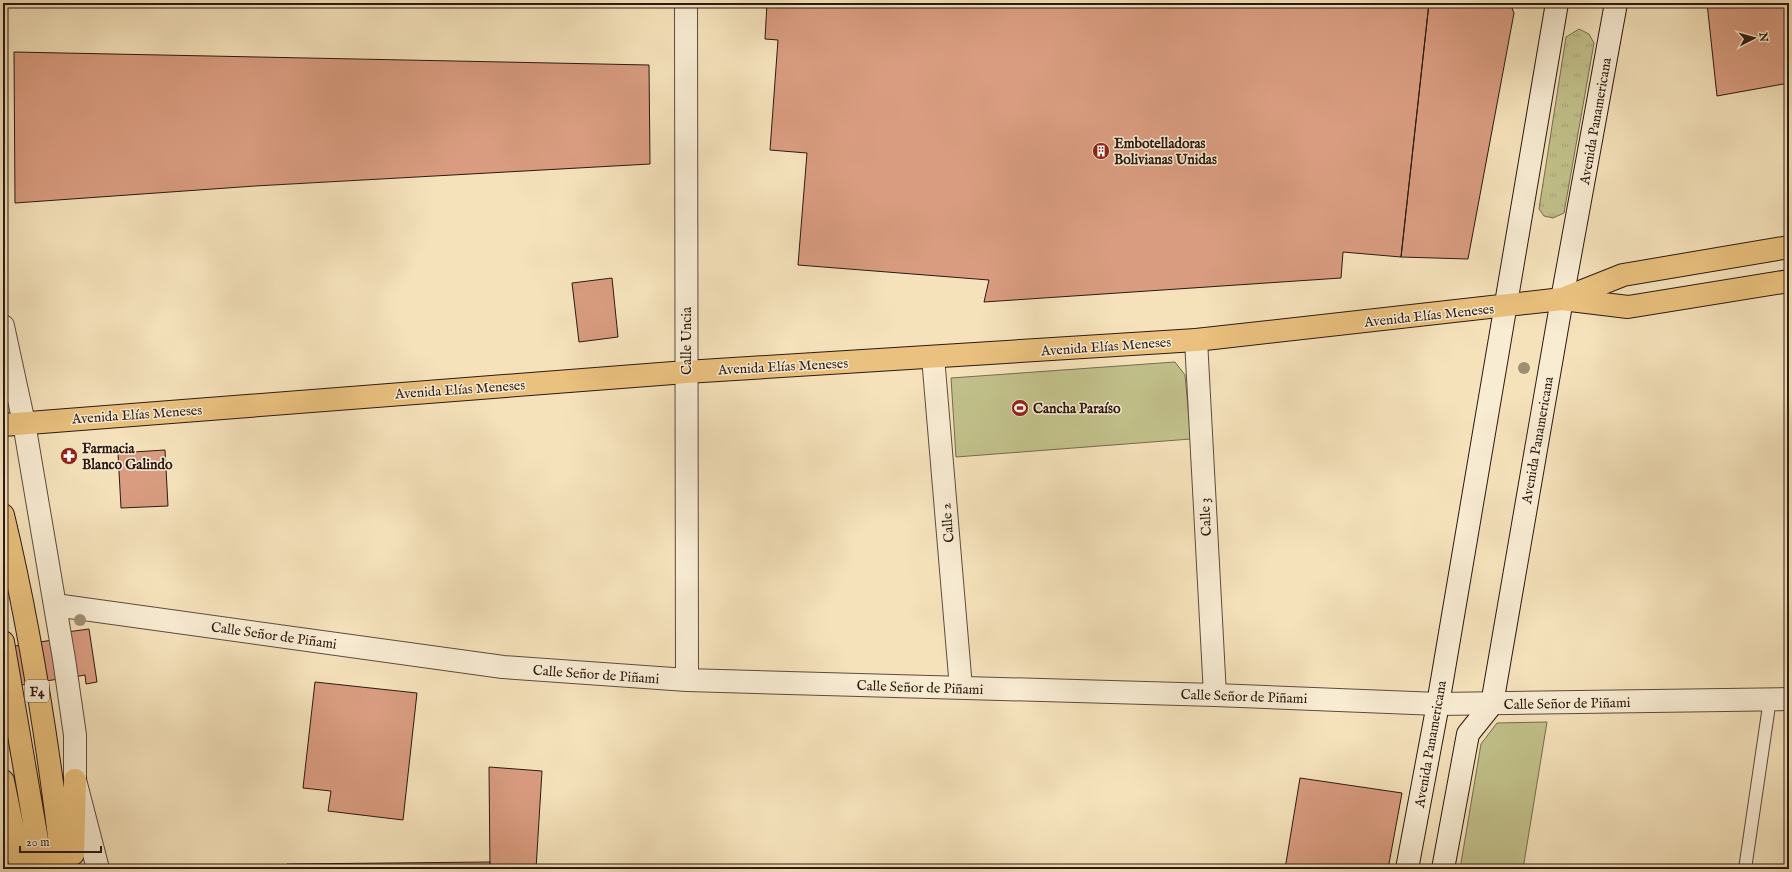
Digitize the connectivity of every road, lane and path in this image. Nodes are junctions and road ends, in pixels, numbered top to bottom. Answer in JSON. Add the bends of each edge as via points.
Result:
{"nodes":[{"id":1,"x":686,"y":3,"type":"edge"},
{"id":2,"x":1557,"y":3,"type":"edge"},
{"id":3,"x":1616,"y":3,"type":"edge"},
{"id":4,"x":1789,"y":247,"type":"edge"},
{"id":5,"x":1789,"y":280,"type":"edge"},
{"id":6,"x":1562,"y":299,"type":"junction"},
{"id":7,"x":1504,"y":306,"type":"junction"},
{"id":8,"x":3,"y":326,"type":"edge"},
{"id":9,"x":1196,"y":340,"type":"junction"},
{"id":10,"x":933,"y":357,"type":"junction"},
{"id":11,"x":686,"y":372,"type":"junction"},
{"id":12,"x":14,"y":424,"type":"edge"},
{"id":13,"x":3,"y":515,"type":"edge"},
{"id":14,"x":55,"y":605,"type":"junction"},
{"id":15,"x":3,"y":642,"type":"edge"},
{"id":16,"x":686,"y":680,"type":"junction"},
{"id":17,"x":961,"y":688,"type":"junction"},
{"id":18,"x":1214,"y":695,"type":"junction"},
{"id":19,"x":1779,"y":699,"type":"edge"},
{"id":20,"x":1438,"y":704,"type":"junction"},
{"id":21,"x":1492,"y":704,"type":"junction"},
{"id":22,"x":75,"y":780,"type":"junction"},
{"id":23,"x":3,"y":781,"type":"edge"},
{"id":24,"x":21,"y":869,"type":"edge"},
{"id":25,"x":42,"y":869,"type":"edge"},
{"id":26,"x":63,"y":869,"type":"edge"},
{"id":27,"x":72,"y":869,"type":"edge"},
{"id":28,"x":98,"y":869,"type":"edge"},
{"id":29,"x":1407,"y":869,"type":"edge"},
{"id":30,"x":1443,"y":869,"type":"edge"},
{"id":31,"x":1746,"y":869,"type":"edge"}],
"edges":[{"from":1,"to":11,"type":"street","name":"Calle Uncia"},
{"from":2,"to":7,"type":"street","name":"Avenida Panamericana"},
{"from":3,"to":6,"type":"street","name":"Avenida Panamericana"},
{"from":4,"to":6,"type":"main road","name":"Avenida Elías Meneses","via":[[1622,275]]},
{"from":5,"to":6,"type":"main road","name":"Avenida Elías Meneses","via":[[1628,307]]},
{"from":6,"to":7,"type":"main road","name":"Avenida Elías Meneses"},
{"from":6,"to":21,"type":"street","name":"Avenida Panamericana"},
{"from":7,"to":9,"type":"main road","name":"Avenida Elías Meneses"},
{"from":7,"to":20,"type":"street","name":"Avenida Panamericana"},
{"from":8,"to":12,"type":"street"},
{"from":9,"to":10,"type":"main road","name":"Avenida Elías Meneses"},
{"from":9,"to":18,"type":"street","name":"Calle 3"},
{"from":10,"to":11,"type":"main road","name":"Avenida Elías Meneses"},
{"from":10,"to":17,"type":"street","name":"Calle 2"},
{"from":11,"to":12,"type":"main road","name":"Avenida Elías Meneses"},
{"from":11,"to":16,"type":"street","name":"Calle Uncia"},
{"from":12,"to":14,"type":"street"},
{"from":13,"to":26,"type":"main road","number":"F4","via":[[17,574],[53,784]]},
{"from":14,"to":16,"type":"street","name":"Calle Señor de Piñami","via":[[503,667]]},
{"from":14,"to":22,"type":"street","via":[[76,735]]},
{"from":15,"to":25,"type":"main road","number":"F4"},
{"from":16,"to":17,"type":"street","name":"Calle Señor de Piñami"},
{"from":17,"to":18,"type":"street","name":"Calle Señor de Piñami"},
{"from":18,"to":20,"type":"street","name":"Calle Señor de Piñami"},
{"from":19,"to":21,"type":"street","name":"Calle Señor de Piñami"},
{"from":19,"to":31,"type":"lane"},
{"from":20,"to":21,"type":"street","name":"Calle Señor de Piñami"},
{"from":20,"to":29,"type":"street","name":"Avenida Panamericana"},
{"from":21,"to":30,"type":"street","name":"Avenida Panamericana","via":[[1468,734]]},
{"from":22,"to":27,"type":"main road"},
{"from":22,"to":28,"type":"street"},
{"from":23,"to":24,"type":"main road"}]}
